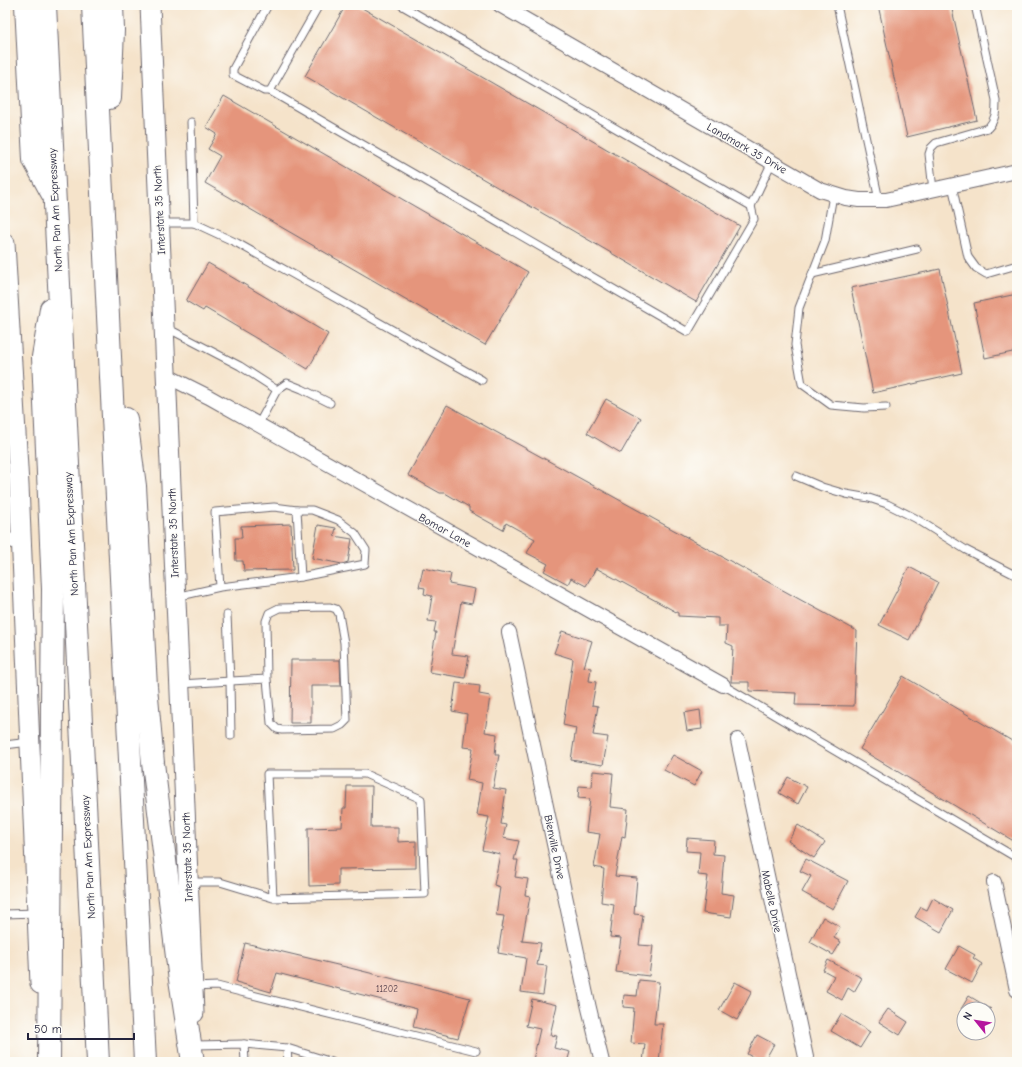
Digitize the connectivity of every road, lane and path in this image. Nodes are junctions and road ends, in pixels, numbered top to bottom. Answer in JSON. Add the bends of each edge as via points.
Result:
{"nodes":[{"id":1,"x":26,"y":5,"type":"edge"},
{"id":2,"x":45,"y":5,"type":"edge"},
{"id":3,"x":93,"y":5,"type":"edge"},
{"id":4,"x":112,"y":5,"type":"edge"},
{"id":5,"x":150,"y":5,"type":"edge"},
{"id":6,"x":268,"y":5,"type":"edge"},
{"id":7,"x":319,"y":5,"type":"edge"},
{"id":8,"x":401,"y":5,"type":"edge"},
{"id":9,"x":500,"y":5,"type":"edge"},
{"id":10,"x":837,"y":5,"type":"edge"},
{"id":11,"x":975,"y":5,"type":"edge"},
{"id":12,"x":270,"y":91,"type":"junction"},
{"id":13,"x":191,"y":122,"type":"dead end"},
{"id":14,"x":772,"y":162,"type":"junction"},
{"id":15,"x":1017,"y":171,"type":"edge"},
{"id":16,"x":952,"y":185,"type":"junction"},
{"id":17,"x":933,"y":190,"type":"junction"},
{"id":18,"x":833,"y":195,"type":"junction"},
{"id":19,"x":55,"y":198,"type":"junction"},
{"id":20,"x":879,"y":200,"type":"junction"},
{"id":21,"x":752,"y":206,"type":"junction"},
{"id":22,"x":160,"y":223,"type":"junction"},
{"id":23,"x":194,"y":223,"type":"junction"},
{"id":24,"x":5,"y":243,"type":"edge"},
{"id":25,"x":916,"y":248,"type":"dead end"},
{"id":26,"x":105,"y":249,"type":"junction"},
{"id":27,"x":1017,"y":265,"type":"edge"},
{"id":28,"x":58,"y":267,"type":"junction"},
{"id":29,"x":812,"y":274,"type":"junction"},
{"id":30,"x":106,"y":276,"type":"junction"},
{"id":31,"x":7,"y":303,"type":"edge"},
{"id":32,"x":165,"y":327,"type":"junction"},
{"id":33,"x":167,"y":376,"type":"junction"},
{"id":34,"x":482,"y":380,"type":"dead end"},
{"id":35,"x":277,"y":390,"type":"junction"},
{"id":36,"x":330,"y":403,"type":"dead end"},
{"id":37,"x":886,"y":407,"type":"dead end"},
{"id":38,"x":258,"y":425,"type":"junction"},
{"id":39,"x":796,"y":476,"type":"dead end"},
{"id":40,"x":297,"y":510,"type":"junction"},
{"id":41,"x":13,"y":540,"type":"edge"},
{"id":42,"x":1017,"y":576,"type":"edge"},
{"id":43,"x":301,"y":577,"type":"junction"},
{"id":44,"x":220,"y":587,"type":"junction"},
{"id":45,"x":176,"y":597,"type":"junction"},
{"id":46,"x":227,"y":615,"type":"dead end"},
{"id":47,"x":509,"y":632,"type":"dead end"},
{"id":48,"x":267,"y":679,"type":"junction"},
{"id":49,"x":230,"y":681,"type":"junction"},
{"id":50,"x":180,"y":684,"type":"junction"},
{"id":51,"x":723,"y":686,"type":"joint"},
{"id":52,"x":230,"y":736,"type":"dead end"},
{"id":53,"x":738,"y":740,"type":"dead end"},
{"id":54,"x":30,"y":742,"type":"junction"},
{"id":55,"x":5,"y":746,"type":"edge"},
{"id":56,"x":1017,"y":858,"type":"edge"},
{"id":57,"x":188,"y":882,"type":"junction"},
{"id":58,"x":994,"y":882,"type":"dead end"},
{"id":59,"x":273,"y":898,"type":"junction"},
{"id":60,"x":37,"y":913,"type":"junction"},
{"id":61,"x":5,"y":914,"type":"edge"},
{"id":62,"x":192,"y":987,"type":"junction"},
{"id":63,"x":1017,"y":990,"type":"edge"},
{"id":64,"x":244,"y":1044,"type":"junction"},
{"id":65,"x":288,"y":1048,"type":"junction"},
{"id":66,"x":476,"y":1051,"type":"dead end"},
{"id":67,"x":195,"y":1056,"type":"edge"},
{"id":68,"x":43,"y":1062,"type":"edge"},
{"id":69,"x":48,"y":1062,"type":"edge"},
{"id":70,"x":98,"y":1062,"type":"edge"},
{"id":71,"x":145,"y":1062,"type":"edge"},
{"id":72,"x":245,"y":1062,"type":"edge"},
{"id":73,"x":288,"y":1062,"type":"edge"},
{"id":74,"x":332,"y":1062,"type":"edge"},
{"id":75,"x":602,"y":1062,"type":"edge"},
{"id":76,"x":807,"y":1062,"type":"edge"}],
"edges":[{"from":1,"to":19,"type":"highway","via":[[34,160]]},
{"from":2,"to":19,"type":"highway","name":"North Pan Am Expressway"},
{"from":3,"to":26,"type":"highway"},
{"from":4,"to":26,"type":"highway"},
{"from":5,"to":22,"type":"main road","name":"Interstate 35 North"},
{"from":6,"to":12,"type":"lane","via":[[233,69],[233,75],[264,91]]},
{"from":7,"to":12,"type":"lane"},
{"from":8,"to":21,"type":"lane"},
{"from":9,"to":14,"type":"street","name":"Landmark 35 Drive"},
{"from":10,"to":20,"type":"lane"},
{"from":11,"to":17,"type":"lane","via":[[996,100],[996,113],[988,128],[936,143],[931,148],[929,154]]},
{"from":12,"to":21,"type":"lane","via":[[688,332],[754,219]]},
{"from":13,"to":23,"type":"lane"},
{"from":14,"to":18,"type":"street","name":"Landmark 35 Drive"},
{"from":14,"to":21,"type":"lane"},
{"from":15,"to":16,"type":"street","name":"Landmark 35 Drive"},
{"from":16,"to":17,"type":"street","name":"Landmark 35 Drive"},
{"from":16,"to":27,"type":"lane","via":[[968,257],[976,268],[986,274]]},
{"from":17,"to":20,"type":"street","name":"Landmark 35 Drive"},
{"from":18,"to":20,"type":"street","name":"Landmark 35 Drive","via":[[859,200]]},
{"from":18,"to":29,"type":"lane","via":[[825,240]]},
{"from":19,"to":28,"type":"highway","name":"North Pan Am Expressway"},
{"from":22,"to":23,"type":"lane"},
{"from":22,"to":32,"type":"main road","name":"Interstate 35 North"},
{"from":23,"to":34,"type":"lane","via":[[237,243]]},
{"from":24,"to":31,"type":"main road"},
{"from":25,"to":29,"type":"lane"},
{"from":26,"to":30,"type":"highway"},
{"from":28,"to":69,"type":"highway","via":[[43,356],[53,589]]},
{"from":28,"to":70,"type":"highway","name":"North Pan Am Expressway"},
{"from":29,"to":37,"type":"lane","via":[[799,308],[795,345],[802,384],[832,405]]},
{"from":30,"to":67,"type":"highway","via":[[135,486],[146,688],[153,763],[179,974]]},
{"from":30,"to":71,"type":"highway"},
{"from":31,"to":41,"type":"main road","via":[[19,477]]},
{"from":32,"to":33,"type":"main road","name":"Interstate 35 North"},
{"from":32,"to":35,"type":"lane","via":[[240,366]]},
{"from":33,"to":38,"type":"street","name":"Bomar Lane"},
{"from":33,"to":45,"type":"main road","name":"Interstate 35 North"},
{"from":35,"to":36,"type":"lane","via":[[287,383]]},
{"from":35,"to":38,"type":"lane"},
{"from":38,"to":51,"type":"street","name":"Bomar Lane"},
{"from":39,"to":42,"type":"lane","via":[[822,487],[887,504]]},
{"from":40,"to":43,"type":"lane"},
{"from":40,"to":43,"type":"lane","via":[[312,510],[338,520],[355,533],[366,550],[365,564]]},
{"from":40,"to":44,"type":"lane","via":[[274,508],[215,512]]},
{"from":41,"to":54,"type":"main road"},
{"from":43,"to":44,"type":"lane"},
{"from":44,"to":45,"type":"lane"},
{"from":45,"to":50,"type":"main road","name":"Interstate 35 North"},
{"from":46,"to":49,"type":"lane"},
{"from":47,"to":75,"type":"street","name":"Bienville Drive"},
{"from":48,"to":48,"type":"lane","via":[[266,621],[269,613],[279,608],[336,609],[344,642],[347,720],[334,729],[277,729],[271,723]]},
{"from":48,"to":49,"type":"lane"},
{"from":49,"to":50,"type":"lane"},
{"from":49,"to":52,"type":"lane"},
{"from":50,"to":57,"type":"main road","name":"Interstate 35 North"},
{"from":51,"to":56,"type":"lane"},
{"from":53,"to":76,"type":"street","name":"Mabelle Drive"},
{"from":54,"to":55,"type":"lane"},
{"from":54,"to":60,"type":"main road"},
{"from":57,"to":59,"type":"lane","via":[[220,882]]},
{"from":57,"to":62,"type":"main road","name":"Interstate 35 North"},
{"from":58,"to":63,"type":"street"},
{"from":59,"to":59,"type":"lane","via":[[426,894],[421,799],[365,774],[267,774]]},
{"from":60,"to":61,"type":"lane"},
{"from":60,"to":68,"type":"main road"},
{"from":62,"to":66,"type":"lane","via":[[217,986]]},
{"from":62,"to":67,"type":"main road","name":"Interstate 35 North"},
{"from":64,"to":65,"type":"lane"},
{"from":64,"to":67,"type":"lane"},
{"from":64,"to":72,"type":"lane"},
{"from":65,"to":73,"type":"lane"},
{"from":65,"to":74,"type":"lane"}]}
